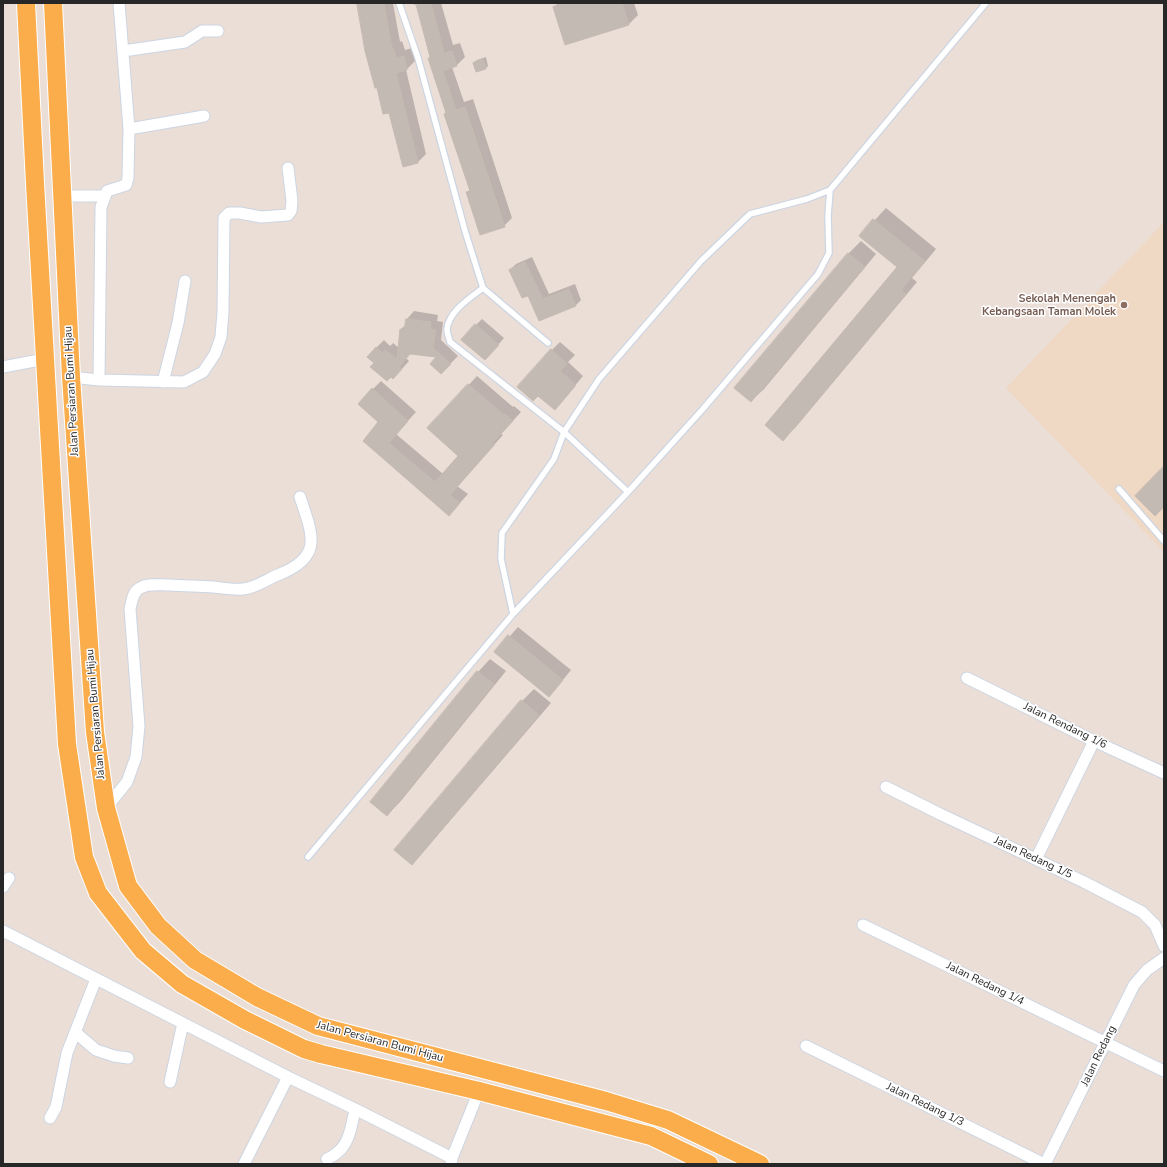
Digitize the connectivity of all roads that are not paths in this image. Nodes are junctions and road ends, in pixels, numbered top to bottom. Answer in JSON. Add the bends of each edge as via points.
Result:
{"nodes":[{"id":1,"x":26,"y":3,"type":"edge"},
{"id":2,"x":53,"y":3,"type":"edge"},
{"id":3,"x":120,"y":3,"type":"edge"},
{"id":4,"x":399,"y":3,"type":"edge"},
{"id":5,"x":986,"y":3,"type":"edge"},
{"id":6,"x":218,"y":31,"type":"dead end"},
{"id":7,"x":55,"y":39,"type":"junction"},
{"id":8,"x":28,"y":40,"type":"junction"},
{"id":9,"x":123,"y":51,"type":"junction"},
{"id":10,"x":204,"y":116,"type":"dead end"},
{"id":11,"x":129,"y":129,"type":"junction"},
{"id":12,"x":288,"y":168,"type":"dead end"},
{"id":13,"x":830,"y":190,"type":"junction"},
{"id":14,"x":63,"y":196,"type":"junction"},
{"id":15,"x":104,"y":196,"type":"junction"},
{"id":16,"x":185,"y":280,"type":"dead end"},
{"id":17,"x":483,"y":288,"type":"junction"},
{"id":18,"x":548,"y":343,"type":"dead end"},
{"id":19,"x":45,"y":359,"type":"junction"},
{"id":20,"x":3,"y":368,"type":"edge"},
{"id":21,"x":71,"y":376,"type":"junction"},
{"id":22,"x":99,"y":380,"type":"junction"},
{"id":23,"x":163,"y":382,"type":"junction"},
{"id":24,"x":564,"y":432,"type":"junction"},
{"id":25,"x":1119,"y":489,"type":"dead end"},
{"id":26,"x":628,"y":492,"type":"junction"},
{"id":27,"x":300,"y":497,"type":"dead end"},
{"id":28,"x":1164,"y":541,"type":"edge"},
{"id":29,"x":513,"y":614,"type":"junction"},
{"id":30,"x":967,"y":678,"type":"dead end"},
{"id":31,"x":1094,"y":741,"type":"junction"},
{"id":32,"x":1164,"y":773,"type":"edge"},
{"id":33,"x":886,"y":787,"type":"dead end"},
{"id":34,"x":106,"y":808,"type":"junction"},
{"id":35,"x":308,"y":857,"type":"dead end"},
{"id":36,"x":1036,"y":859,"type":"junction"},
{"id":37,"x":863,"y":925,"type":"dead end"},
{"id":38,"x":3,"y":931,"type":"edge"},
{"id":39,"x":1164,"y":946,"type":"edge"},
{"id":40,"x":1164,"y":958,"type":"edge"},
{"id":41,"x":96,"y":979,"type":"junction"},
{"id":42,"x":183,"y":1022,"type":"junction"},
{"id":43,"x":75,"y":1032,"type":"junction"},
{"id":44,"x":1106,"y":1043,"type":"junction"},
{"id":45,"x":806,"y":1046,"type":"dead end"},
{"id":46,"x":128,"y":1058,"type":"dead end"},
{"id":47,"x":1164,"y":1071,"type":"edge"},
{"id":48,"x":288,"y":1077,"type":"junction"},
{"id":49,"x":170,"y":1082,"type":"dead end"},
{"id":50,"x":479,"y":1091,"type":"junction"},
{"id":51,"x":355,"y":1108,"type":"junction"},
{"id":52,"x":50,"y":1118,"type":"dead end"},
{"id":53,"x":327,"y":1158,"type":"dead end"},
{"id":54,"x":452,"y":1161,"type":"edge"},
{"id":55,"x":244,"y":1164,"type":"edge"},
{"id":56,"x":709,"y":1164,"type":"edge"},
{"id":57,"x":760,"y":1164,"type":"edge"},
{"id":58,"x":1045,"y":1164,"type":"edge"}],
"edges":[{"from":1,"to":8,"type":"main road"},
{"from":2,"to":7,"type":"main road","name":"Jalan Persiaran Bumi Hijau"},
{"from":3,"to":9,"type":"street"},
{"from":4,"to":17,"type":"lane","via":[[418,58]]},
{"from":5,"to":13,"type":"lane"},
{"from":6,"to":9,"type":"street","via":[[202,31],[185,42]]},
{"from":7,"to":8,"type":"main road"},
{"from":7,"to":14,"type":"main road","name":"Jalan Persiaran Bumi Hijau"},
{"from":8,"to":19,"type":"main road"},
{"from":9,"to":11,"type":"street"},
{"from":10,"to":11,"type":"street"},
{"from":11,"to":15,"type":"street","via":[[126,185],[107,192]]},
{"from":12,"to":23,"type":"street","via":[[292,201],[288,215],[260,217],[229,213],[224,218],[223,312],[221,337],[215,354],[203,372],[184,382]]},
{"from":13,"to":24,"type":"lane","via":[[807,199],[750,214],[701,261],[599,378]]},
{"from":13,"to":26,"type":"lane","via":[[829,253],[818,274]]},
{"from":14,"to":15,"type":"street"},
{"from":14,"to":21,"type":"main road","name":"Jalan Persiaran Bumi Hijau"},
{"from":15,"to":22,"type":"street","via":[[100,207]]},
{"from":16,"to":23,"type":"street","via":[[178,323]]},
{"from":17,"to":18,"type":"lane"},
{"from":17,"to":24,"type":"lane","via":[[453,314],[447,329],[450,342]]},
{"from":19,"to":20,"type":"street"},
{"from":19,"to":50,"type":"main road","via":[[67,744],[84,857],[98,893],[143,951],[182,984],[245,1020],[304,1049]]},
{"from":21,"to":22,"type":"street"},
{"from":21,"to":34,"type":"main road","name":"Jalan Persiaran Bumi Hijau","via":[[95,732]]},
{"from":22,"to":23,"type":"street"},
{"from":24,"to":26,"type":"lane"},
{"from":24,"to":29,"type":"lane","via":[[554,459],[502,533],[501,559]]},
{"from":25,"to":28,"type":"lane"},
{"from":26,"to":29,"type":"lane"},
{"from":27,"to":34,"type":"street","via":[[310,528],[311,542],[309,554],[289,570],[244,589],[148,585],[139,588],[133,594],[130,609],[139,726],[136,757],[127,782]]},
{"from":29,"to":35,"type":"lane"},
{"from":30,"to":31,"type":"street","name":"Jalan Rendang 1/6"},
{"from":31,"to":32,"type":"street","name":"Jalan Rendang 1/6"},
{"from":31,"to":36,"type":"street"},
{"from":33,"to":36,"type":"street","name":"Jalan Redang 1/5"},
{"from":34,"to":57,"type":"main road","name":"Jalan Persiaran Bumi Hijau","via":[[128,886],[158,926],[195,960],[257,997],[331,1031],[661,1117]]},
{"from":36,"to":39,"type":"street","name":"Jalan Redang 1/5","via":[[1142,912],[1155,925]]},
{"from":37,"to":44,"type":"street","name":"Jalan Redang 1/4"},
{"from":38,"to":41,"type":"street"},
{"from":40,"to":44,"type":"street","name":"Jalan Redang","via":[[1147,970],[1134,985]]},
{"from":41,"to":42,"type":"street"},
{"from":41,"to":43,"type":"street"},
{"from":42,"to":48,"type":"street"},
{"from":42,"to":49,"type":"street"},
{"from":43,"to":46,"type":"street","via":[[96,1050]]},
{"from":43,"to":52,"type":"street","via":[[67,1053],[56,1107]]},
{"from":44,"to":47,"type":"street","name":"Jalan Redang 1/4"},
{"from":44,"to":58,"type":"street","name":"Jalan Redang"},
{"from":45,"to":58,"type":"street","name":"Jalan Redang 1/3"},
{"from":48,"to":51,"type":"street"},
{"from":48,"to":55,"type":"street"},
{"from":50,"to":54,"type":"street"},
{"from":50,"to":56,"type":"main road","via":[[651,1136]]},
{"from":51,"to":53,"type":"street","via":[[348,1139],[339,1152]]},
{"from":51,"to":54,"type":"street"}]}
